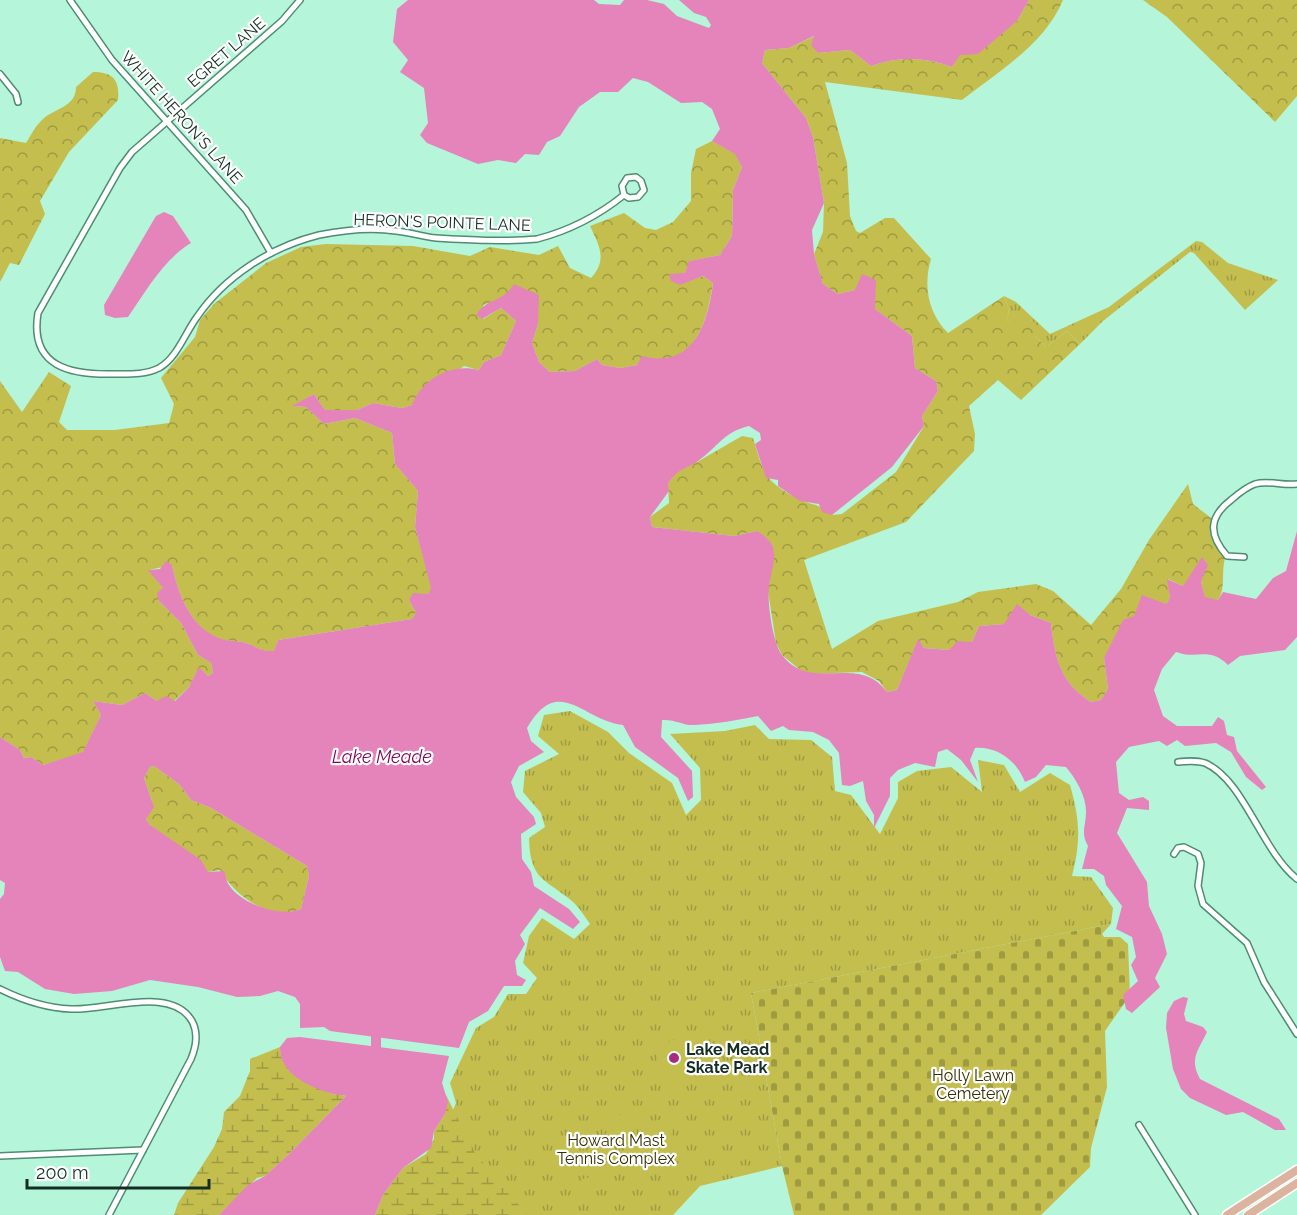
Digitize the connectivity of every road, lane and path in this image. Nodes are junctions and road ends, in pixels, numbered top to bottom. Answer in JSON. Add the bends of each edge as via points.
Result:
{"nodes":[{"id":1,"x":70,"y":0,"type":"edge"},
{"id":2,"x":300,"y":0,"type":"edge"},
{"id":3,"x":0,"y":74,"type":"edge"},
{"id":4,"x":18,"y":102,"type":"dead end"},
{"id":5,"x":167,"y":121,"type":"junction"},
{"id":6,"x":624,"y":195,"type":"junction"},
{"id":7,"x":271,"y":253,"type":"junction"},
{"id":8,"x":1297,"y":484,"type":"edge"},
{"id":9,"x":1244,"y":557,"type":"dead end"},
{"id":10,"x":1178,"y":762,"type":"dead end"},
{"id":11,"x":1174,"y":854,"type":"dead end"},
{"id":12,"x":1297,"y":879,"type":"edge"},
{"id":13,"x":0,"y":989,"type":"edge"},
{"id":14,"x":1297,"y":1035,"type":"edge"},
{"id":15,"x":1139,"y":1125,"type":"dead end"},
{"id":16,"x":143,"y":1150,"type":"junction"},
{"id":17,"x":0,"y":1156,"type":"edge"},
{"id":18,"x":1297,"y":1170,"type":"edge"},
{"id":19,"x":1297,"y":1183,"type":"edge"},
{"id":20,"x":109,"y":1215,"type":"edge"},
{"id":21,"x":1195,"y":1215,"type":"edge"},
{"id":22,"x":1227,"y":1215,"type":"edge"},
{"id":23,"x":1248,"y":1215,"type":"edge"}],
"edges":[{"from":1,"to":5,"type":"street","name":"WHITE HERON'S LANE","via":[[112,60]]},
{"from":2,"to":5,"type":"street","name":"EGRET LANE","via":[[282,21]]},
{"from":3,"to":4,"type":"street"},
{"from":5,"to":7,"type":"street","name":"WHITE HERON'S LANE","via":[[246,210]]},
{"from":5,"to":7,"type":"street","name":"HERON'S POINTE LANE","via":[[120,168],[42,303],[37,332],[48,357],[64,370],[86,375],[137,374],[161,367],[216,294]]},
{"from":6,"to":6,"type":"street","name":"HERON'S POINTE LANE","via":[[638,197],[644,190],[641,181],[633,177],[625,180]]},
{"from":6,"to":7,"type":"street","name":"HERON'S POINTE LANE","via":[[598,214],[537,239],[435,238],[365,229],[320,235]]},
{"from":8,"to":9,"type":"street","via":[[1255,484],[1217,512],[1213,526],[1219,544],[1227,556]]},
{"from":10,"to":12,"type":"street","via":[[1198,761],[1219,772],[1276,858]]},
{"from":11,"to":14,"type":"street","via":[[1184,847],[1198,854],[1201,863],[1197,886],[1203,904],[1247,943],[1263,982]]},
{"from":13,"to":16,"type":"street","via":[[44,1005],[71,1009],[158,1001],[177,1006],[188,1015],[195,1028],[194,1051]]},
{"from":15,"to":21,"type":"street"},
{"from":16,"to":17,"type":"street"},
{"from":16,"to":20,"type":"street"},
{"from":18,"to":22,"type":"main road"},
{"from":19,"to":23,"type":"main road"}]}
